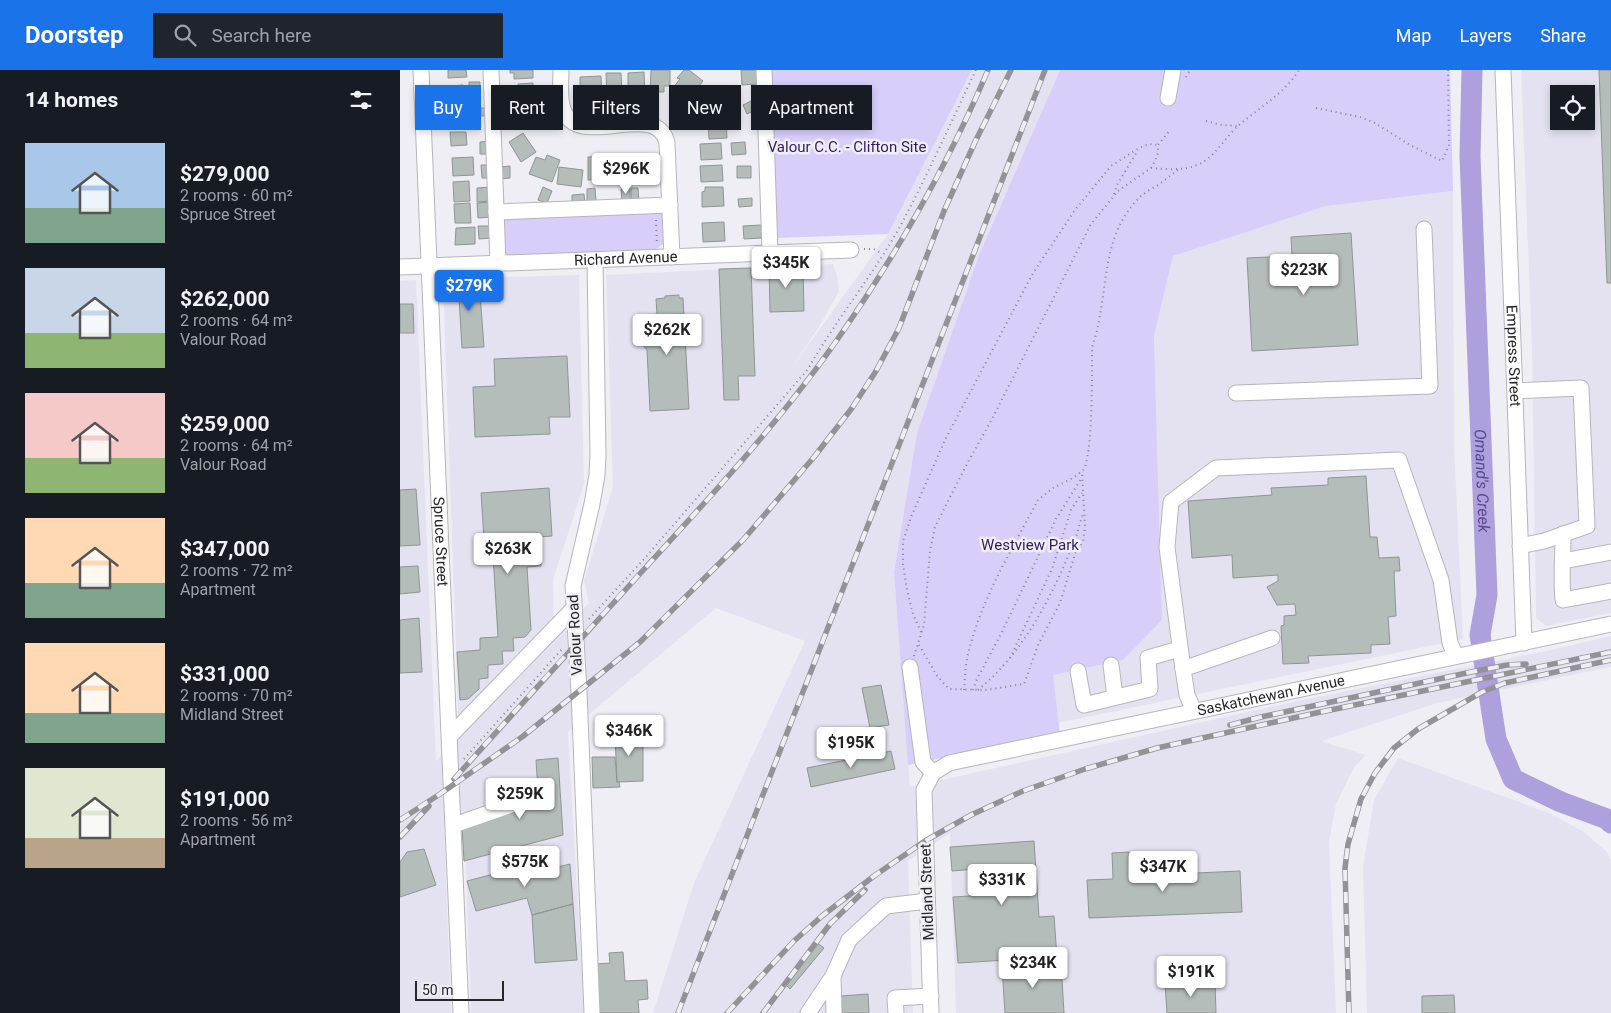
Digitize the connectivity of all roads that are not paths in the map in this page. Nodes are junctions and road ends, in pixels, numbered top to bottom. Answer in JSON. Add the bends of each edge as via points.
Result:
{"nodes":[{"id":1,"x":421,"y":70,"type":"edge"},
{"id":2,"x":491,"y":70,"type":"edge"},
{"id":3,"x":561,"y":70,"type":"edge"},
{"id":4,"x":764,"y":70,"type":"edge"},
{"id":5,"x":1174,"y":70,"type":"edge"},
{"id":6,"x":1503,"y":70,"type":"edge"},
{"id":7,"x":1168,"y":98,"type":"dead end"},
{"id":8,"x":670,"y":205,"type":"junction"},
{"id":9,"x":496,"y":212,"type":"junction"},
{"id":10,"x":1424,"y":230,"type":"dead end"},
{"id":11,"x":851,"y":250,"type":"road end"},
{"id":12,"x":770,"y":253,"type":"junction"},
{"id":13,"x":672,"y":257,"type":"junction"},
{"id":14,"x":595,"y":260,"type":"junction"},
{"id":15,"x":498,"y":264,"type":"junction"},
{"id":16,"x":428,"y":266,"type":"junction"},
{"id":17,"x":400,"y":268,"type":"edge"},
{"id":18,"x":1514,"y":390,"type":"junction"},
{"id":19,"x":1236,"y":393,"type":"dead end"},
{"id":20,"x":1563,"y":534,"type":"junction"},
{"id":21,"x":1520,"y":546,"type":"junction"},
{"id":22,"x":1611,"y":552,"type":"edge"},
{"id":23,"x":1563,"y":561,"type":"junction"},
{"id":24,"x":1611,"y":591,"type":"edge"},
{"id":25,"x":574,"y":608,"type":"junction"},
{"id":26,"x":1611,"y":624,"type":"edge"},
{"id":27,"x":1272,"y":638,"type":"dead end"},
{"id":28,"x":1524,"y":643,"type":"junction"},
{"id":29,"x":1179,"y":649,"type":"junction"},
{"id":30,"x":1456,"y":656,"type":"junction"},
{"id":31,"x":1111,"y":665,"type":"dead end"},
{"id":32,"x":910,"y":667,"type":"road end"},
{"id":33,"x":1183,"y":669,"type":"junction"},
{"id":34,"x":1078,"y":671,"type":"dead end"},
{"id":35,"x":1115,"y":697,"type":"junction"},
{"id":36,"x":1194,"y":711,"type":"junction"},
{"id":37,"x":450,"y":735,"type":"junction"},
{"id":38,"x":932,"y":773,"type":"junction"},
{"id":39,"x":537,"y":796,"type":"dead end"},
{"id":40,"x":454,"y":825,"type":"junction"},
{"id":41,"x":927,"y":901,"type":"junction"},
{"id":42,"x":833,"y":976,"type":"junction"},
{"id":43,"x":931,"y":996,"type":"junction"},
{"id":44,"x":462,"y":1013,"type":"edge"},
{"id":45,"x":592,"y":1013,"type":"edge"},
{"id":46,"x":808,"y":1013,"type":"edge"},
{"id":47,"x":834,"y":1013,"type":"edge"},
{"id":48,"x":896,"y":1013,"type":"edge"},
{"id":49,"x":932,"y":1013,"type":"edge"}],
"edges":[{"from":1,"to":16,"type":"street","name":"Spruce Street"},
{"from":2,"to":9,"type":"street"},
{"from":3,"to":8,"type":"street","via":[[563,109],[575,124],[648,124],[664,134]]},
{"from":4,"to":12,"type":"street"},
{"from":5,"to":7,"type":"street"},
{"from":6,"to":18,"type":"street","name":"Empress Street"},
{"from":8,"to":9,"type":"street"},
{"from":8,"to":13,"type":"street"},
{"from":9,"to":15,"type":"street"},
{"from":10,"to":19,"type":"street","via":[[1430,386]]},
{"from":11,"to":12,"type":"street","name":"Richard Avenue"},
{"from":12,"to":13,"type":"street","name":"Richard Avenue"},
{"from":13,"to":14,"type":"street","name":"Richard Avenue"},
{"from":14,"to":15,"type":"street","name":"Richard Avenue"},
{"from":14,"to":25,"type":"street","name":"Valour Road","via":[[597,475],[573,586]]},
{"from":15,"to":16,"type":"street","name":"Richard Avenue"},
{"from":16,"to":17,"type":"street","name":"Richard Avenue"},
{"from":16,"to":37,"type":"street","name":"Spruce Street"},
{"from":18,"to":20,"type":"street","via":[[1581,388],[1587,526]]},
{"from":18,"to":21,"type":"street","name":"Empress Street"},
{"from":20,"to":21,"type":"street"},
{"from":20,"to":23,"type":"street"},
{"from":21,"to":28,"type":"street","name":"Empress Street"},
{"from":22,"to":23,"type":"street"},
{"from":23,"to":24,"type":"street","via":[[1563,600]]},
{"from":25,"to":37,"type":"street"},
{"from":25,"to":45,"type":"street","name":"Valour Road"},
{"from":26,"to":28,"type":"street","name":"Saskatchewan Avenue"},
{"from":27,"to":33,"type":"street"},
{"from":28,"to":30,"type":"street","name":"Saskatchewan Avenue"},
{"from":29,"to":30,"type":"street","via":[[1167,547],[1171,502],[1216,468],[1399,460],[1441,580],[1450,644]]},
{"from":29,"to":33,"type":"street"},
{"from":29,"to":35,"type":"street","via":[[1148,658],[1150,688]]},
{"from":30,"to":36,"type":"street","name":"Saskatchewan Avenue"},
{"from":31,"to":35,"type":"street"},
{"from":32,"to":38,"type":"street","via":[[923,762]]},
{"from":33,"to":36,"type":"street","via":[[1187,696]]},
{"from":34,"to":35,"type":"street","via":[[1084,705]]},
{"from":36,"to":38,"type":"street","name":"Saskatchewan Avenue","via":[[949,763]]},
{"from":37,"to":40,"type":"street","name":"Spruce Street"},
{"from":38,"to":41,"type":"street","name":"Midland Street","via":[[924,790]]},
{"from":39,"to":40,"type":"street"},
{"from":40,"to":44,"type":"street","name":"Spruce Street"},
{"from":41,"to":42,"type":"street","via":[[886,906],[850,940]]},
{"from":41,"to":43,"type":"street","name":"Midland Street"},
{"from":42,"to":46,"type":"street"},
{"from":42,"to":47,"type":"street"},
{"from":43,"to":48,"type":"street","via":[[895,998]]},
{"from":43,"to":49,"type":"street","name":"Midland Street"}]}
